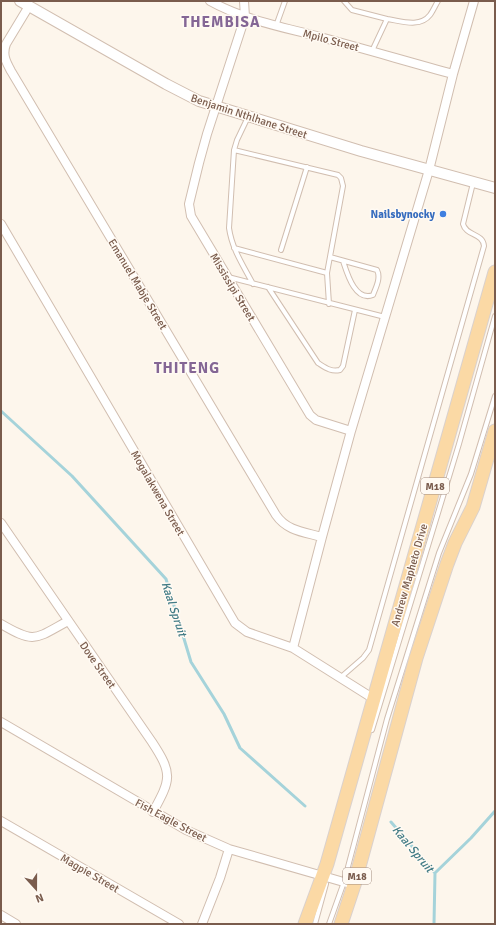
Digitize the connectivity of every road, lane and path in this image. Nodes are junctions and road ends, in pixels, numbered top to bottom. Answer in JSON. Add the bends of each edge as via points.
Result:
{"nodes":[{"id":1,"x":20,"y":1,"type":"edge"},
{"id":2,"x":210,"y":1,"type":"edge"},
{"id":3,"x":244,"y":1,"type":"edge"},
{"id":4,"x":285,"y":1,"type":"edge"},
{"id":5,"x":344,"y":1,"type":"edge"},
{"id":6,"x":438,"y":1,"type":"edge"},
{"id":7,"x":474,"y":1,"type":"edge"},
{"id":8,"x":30,"y":6,"type":"junction"},
{"id":9,"x":245,"y":17,"type":"junction"},
{"id":10,"x":387,"y":19,"type":"junction"},
{"id":11,"x":276,"y":26,"type":"junction"},
{"id":12,"x":372,"y":51,"type":"junction"},
{"id":13,"x":453,"y":74,"type":"junction"},
{"id":14,"x":216,"y":107,"type":"junction"},
{"id":15,"x":248,"y":117,"type":"junction"},
{"id":16,"x":234,"y":150,"type":"junction"},
{"id":17,"x":307,"y":167,"type":"junction"},
{"id":18,"x":429,"y":170,"type":"junction"},
{"id":19,"x":474,"y":182,"type":"junction"},
{"id":20,"x":495,"y":188,"type":"edge"},
{"id":21,"x":1,"y":224,"type":"edge"},
{"id":22,"x":234,"y":248,"type":"junction"},
{"id":23,"x":281,"y":250,"type":"dead end"},
{"id":24,"x":330,"y":257,"type":"junction"},
{"id":25,"x":343,"y":261,"type":"junction"},
{"id":26,"x":495,"y":272,"type":"edge"},
{"id":27,"x":327,"y":274,"type":"junction"},
{"id":28,"x":227,"y":277,"type":"junction"},
{"id":29,"x":253,"y":284,"type":"junction"},
{"id":30,"x":268,"y":287,"type":"junction"},
{"id":31,"x":329,"y":304,"type":"junction"},
{"id":32,"x":355,"y":310,"type":"junction"},
{"id":33,"x":495,"y":316,"type":"edge"},
{"id":34,"x":385,"y":317,"type":"junction"},
{"id":35,"x":495,"y":396,"type":"edge"},
{"id":36,"x":351,"y":431,"type":"junction"},
{"id":37,"x":495,"y":431,"type":"edge"},
{"id":38,"x":1,"y":524,"type":"edge"},
{"id":39,"x":322,"y":537,"type":"junction"},
{"id":40,"x":68,"y":621,"type":"junction"},
{"id":41,"x":1,"y":624,"type":"edge"},
{"id":42,"x":293,"y":648,"type":"junction"},
{"id":43,"x":340,"y":678,"type":"junction"},
{"id":44,"x":374,"y":699,"type":"junction"},
{"id":45,"x":1,"y":722,"type":"edge"},
{"id":46,"x":370,"y":736,"type":"dead end"},
{"id":47,"x":370,"y":805,"type":"junction"},
{"id":48,"x":153,"y":812,"type":"junction"},
{"id":49,"x":1,"y":821,"type":"edge"},
{"id":50,"x":229,"y":849,"type":"junction"},
{"id":51,"x":326,"y":877,"type":"junction"},
{"id":52,"x":349,"y":884,"type":"junction"},
{"id":53,"x":1,"y":915,"type":"edge"},
{"id":54,"x":16,"y":924,"type":"edge"},
{"id":55,"x":179,"y":924,"type":"edge"},
{"id":56,"x":202,"y":924,"type":"edge"},
{"id":57,"x":305,"y":924,"type":"edge"},
{"id":58,"x":315,"y":924,"type":"edge"},
{"id":59,"x":329,"y":924,"type":"edge"},
{"id":60,"x":341,"y":924,"type":"edge"}],
"edges":[{"from":1,"to":8,"type":"street","name":"Benjamin Nthlhane Street"},
{"from":2,"to":9,"type":"street","name":"Mpilo Street"},
{"from":3,"to":9,"type":"street"},
{"from":4,"to":11,"type":"lane"},
{"from":5,"to":10,"type":"lane","via":[[352,10]]},
{"from":6,"to":10,"type":"lane","via":[[430,15],[419,23]]},
{"from":7,"to":13,"type":"street"},
{"from":8,"to":14,"type":"street","name":"Benjamin Nthlhane Street","via":[[166,84]]},
{"from":8,"to":39,"type":"street","name":"Emanuel Mabje Street","via":[[4,50],[11,71],[276,515],[287,527]]},
{"from":9,"to":11,"type":"street","name":"Mpilo Street"},
{"from":9,"to":14,"type":"street","name":"Mississipi Street"},
{"from":10,"to":12,"type":"lane"},
{"from":11,"to":12,"type":"street","name":"Mpilo Street"},
{"from":12,"to":13,"type":"street","name":"Mpilo Street"},
{"from":13,"to":18,"type":"street"},
{"from":14,"to":15,"type":"street","name":"Benjamin Nthlhane Street"},
{"from":14,"to":28,"type":"street","name":"Mississipi Street","via":[[190,198],[190,211]]},
{"from":15,"to":16,"type":"lane"},
{"from":15,"to":18,"type":"street","name":"Benjamin Nthlhane Street"},
{"from":16,"to":17,"type":"lane"},
{"from":16,"to":22,"type":"lane","via":[[229,228]]},
{"from":17,"to":23,"type":"lane"},
{"from":17,"to":24,"type":"lane","via":[[338,175],[343,182]]},
{"from":18,"to":19,"type":"street","name":"Benjamin Nthlhane Street"},
{"from":18,"to":34,"type":"street"},
{"from":19,"to":20,"type":"street","name":"Benjamin Nthlhane Street"},
{"from":19,"to":43,"type":"lane","via":[[463,224],[467,231],[484,241],[484,246],[369,650]]},
{"from":21,"to":42,"type":"street","name":"Mogalakwena Street","via":[[232,619],[247,632]]},
{"from":22,"to":27,"type":"lane"},
{"from":22,"to":29,"type":"lane"},
{"from":24,"to":25,"type":"lane"},
{"from":24,"to":27,"type":"lane"},
{"from":25,"to":25,"type":"lane","via":[[377,270],[379,274],[373,295],[364,296],[354,287]]},
{"from":26,"to":44,"type":"main road","name":"Andrew Mapheto Drive","number":"M18"},
{"from":27,"to":31,"type":"lane"},
{"from":28,"to":29,"type":"lane"},
{"from":28,"to":36,"type":"street","name":"Mississipi Street","via":[[310,415],[316,420]]},
{"from":29,"to":30,"type":"lane"},
{"from":30,"to":31,"type":"lane"},
{"from":30,"to":32,"type":"lane","via":[[318,363],[328,370],[340,370],[343,366]]},
{"from":31,"to":32,"type":"lane"},
{"from":32,"to":34,"type":"lane"},
{"from":33,"to":46,"type":"lane","via":[[459,444]]},
{"from":34,"to":36,"type":"street"},
{"from":35,"to":47,"type":"lane","via":[[471,474],[437,561],[387,718]]},
{"from":36,"to":39,"type":"street"},
{"from":37,"to":47,"type":"main road","number":"M18","via":[[472,506],[455,543],[432,610]]},
{"from":38,"to":40,"type":"street","name":"Dove Street"},
{"from":39,"to":42,"type":"street"},
{"from":40,"to":41,"type":"street","via":[[40,637],[33,638],[25,637]]},
{"from":40,"to":48,"type":"street","name":"Dove Street","via":[[165,763],[166,786]]},
{"from":42,"to":43,"type":"street","name":"Mogalakwena Street"},
{"from":43,"to":44,"type":"street","name":"Mogalakwena Street"},
{"from":44,"to":51,"type":"main road","name":"Andrew Mapheto Drive","number":"M18"},
{"from":45,"to":48,"type":"street","name":"Fish Eagle Street"},
{"from":47,"to":52,"type":"main road","number":"M18"},
{"from":48,"to":50,"type":"street","name":"Fish Eagle Street"},
{"from":49,"to":55,"type":"street","name":"Magpie Street"},
{"from":50,"to":51,"type":"street","name":"Fish Eagle Street"},
{"from":50,"to":56,"type":"street"},
{"from":51,"to":52,"type":"street","name":"Fish Eagle Street"},
{"from":51,"to":57,"type":"main road","number":"M18"},
{"from":51,"to":58,"type":"lane"},
{"from":52,"to":59,"type":"lane"},
{"from":52,"to":60,"type":"main road","number":"M18"},
{"from":53,"to":54,"type":"street"}]}
